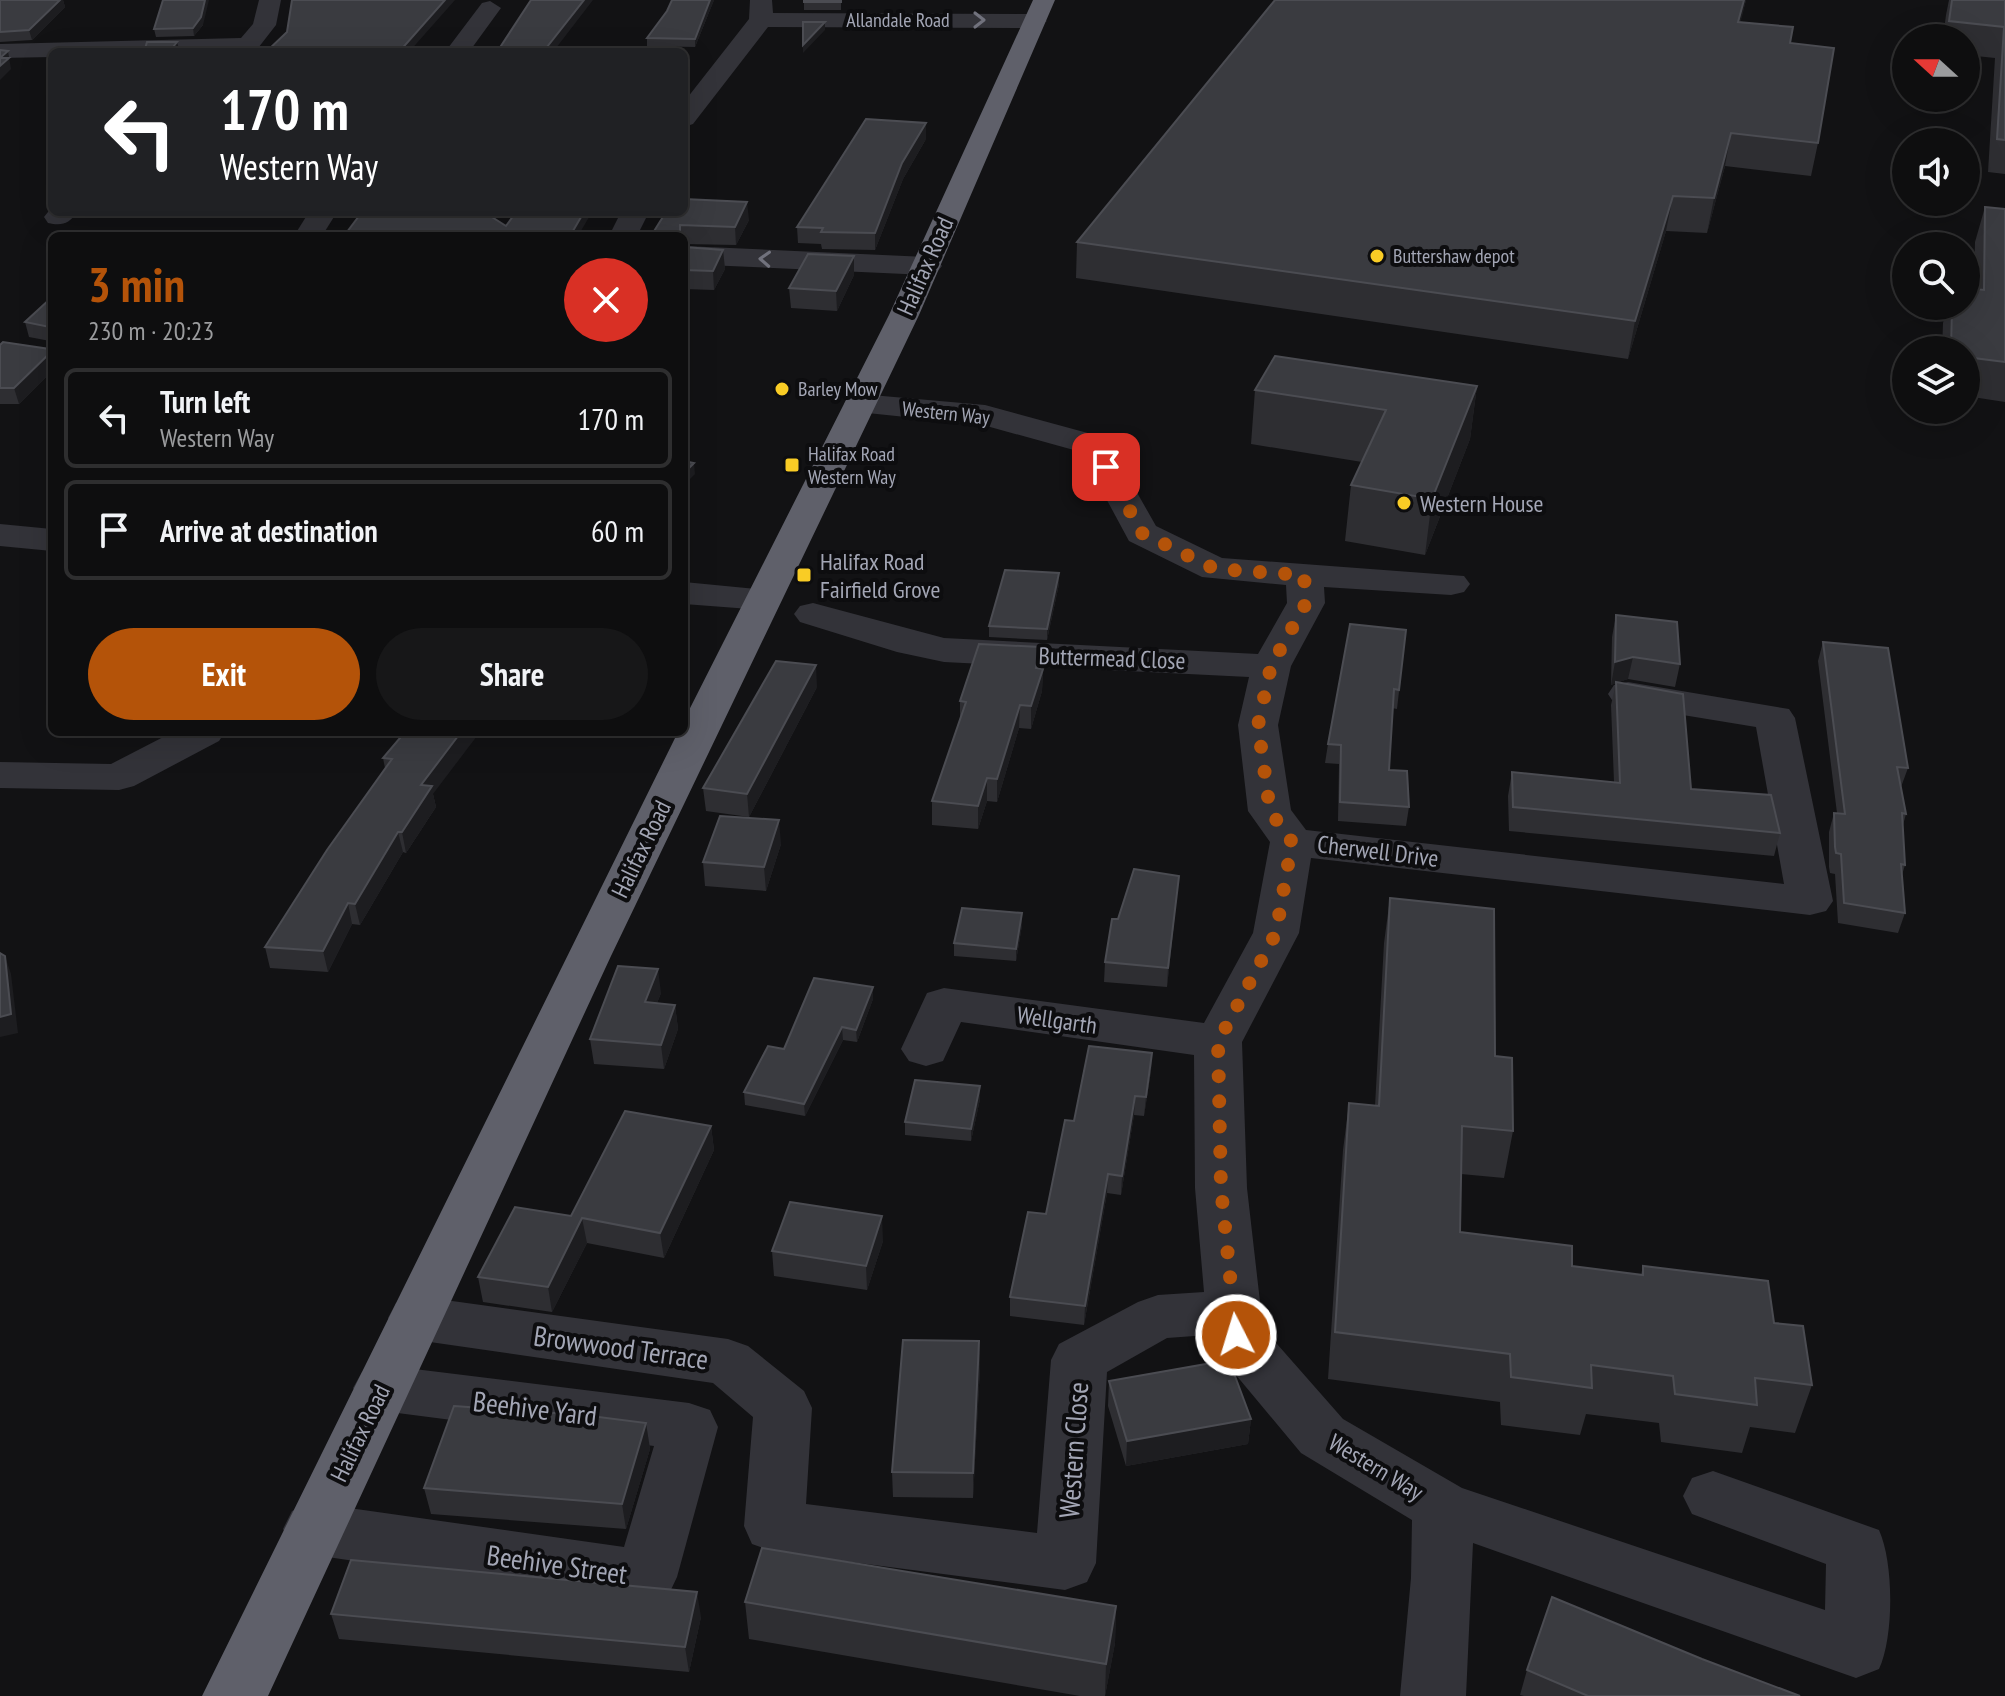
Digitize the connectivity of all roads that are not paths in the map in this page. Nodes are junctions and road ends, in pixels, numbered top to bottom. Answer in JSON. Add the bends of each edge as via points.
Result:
{"nodes":[{"id":1,"x":270,"y":0,"type":"edge"},
{"id":2,"x":490,"y":8,"type":"dead end"},
{"id":3,"x":761,"y":10,"type":"edge"},
{"id":4,"x":1040,"y":10,"type":"edge"},
{"id":5,"x":247,"y":48,"type":"edge"},
{"id":6,"x":460,"y":48,"type":"edge"},
{"id":7,"x":0,"y":51,"type":"edge"},
{"id":8,"x":48,"y":51,"type":"edge"},
{"id":9,"x":688,"y":110,"type":"edge"},
{"id":10,"x":688,"y":255,"type":"edge"},
{"id":11,"x":927,"y":266,"type":"junction"},
{"id":12,"x":860,"y":404,"type":"junction"},
{"id":13,"x":0,"y":535,"type":"edge"},
{"id":14,"x":48,"y":540,"type":"edge"},
{"id":15,"x":1304,"y":575,"type":"junction"},
{"id":16,"x":1451,"y":584,"type":"dead end"},
{"id":17,"x":688,"y":593,"type":"edge"},
{"id":18,"x":763,"y":599,"type":"junction"},
{"id":19,"x":813,"y":614,"type":"dead end"},
{"id":20,"x":1271,"y":666,"type":"junction"},
{"id":21,"x":1628,"y":694,"type":"edge"},
{"id":22,"x":196,"y":736,"type":"edge"},
{"id":23,"x":0,"y":775,"type":"edge"},
{"id":24,"x":1292,"y":842,"type":"junction"},
{"id":25,"x":1218,"y":1042,"type":"junction"},
{"id":26,"x":926,"y":1049,"type":"dead end"},
{"id":27,"x":1235,"y":1312,"type":"junction"},
{"id":28,"x":416,"y":1318,"type":"junction"},
{"id":29,"x":382,"y":1388,"type":"junction"},
{"id":30,"x":689,"y":1427,"type":"joint"},
{"id":31,"x":1713,"y":1496,"type":"dead end"},
{"id":32,"x":1442,"y":1507,"type":"junction"},
{"id":33,"x":314,"y":1529,"type":"junction"},
{"id":34,"x":1065,"y":1563,"type":"joint"},
{"id":35,"x":235,"y":1696,"type":"edge"},
{"id":36,"x":1433,"y":1696,"type":"edge"}],
"edges":[{"from":1,"to":5,"type":"street","via":[[264,25]]},
{"from":2,"to":6,"type":"street"},
{"from":3,"to":4,"type":"street","name":"Allandale Road","one_way":true},
{"from":3,"to":9,"type":"street","via":[[708,67]]},
{"from":4,"to":11,"type":"highway","name":"Halifax Road"},
{"from":7,"to":8,"type":"street"},
{"from":11,"to":10,"type":"street","one_way":true},
{"from":11,"to":12,"type":"highway","name":"Halifax Road"},
{"from":12,"to":15,"type":"street","name":"Western Way","via":[[985,415],[1094,445],[1142,533],[1215,569]]},
{"from":12,"to":18,"type":"highway","name":"Halifax Road"},
{"from":13,"to":14,"type":"street"},
{"from":15,"to":16,"type":"street","name":"Western Way"},
{"from":15,"to":20,"type":"street","via":[[1306,603]]},
{"from":17,"to":18,"type":"street"},
{"from":18,"to":28,"type":"highway","name":"Halifax Road"},
{"from":19,"to":20,"type":"street","name":"Buttermead Close","via":[[944,650]]},
{"from":20,"to":24,"type":"street","via":[[1258,725],[1270,811]]},
{"from":21,"to":24,"type":"street","name":"Cherwell Drive","via":[[1775,718],[1810,901]]},
{"from":22,"to":23,"type":"street","via":[[119,777]]},
{"from":24,"to":25,"type":"street","name":"Western Way","via":[[1276,933]]},
{"from":25,"to":26,"type":"street","name":"Wellgarth","via":[[944,1004]]},
{"from":25,"to":27,"type":"street","name":"Western Way","via":[[1221,1188]]},
{"from":27,"to":32,"type":"street","name":"Western Way","via":[[1236,1335],[1322,1436]]},
{"from":27,"to":34,"type":"street","name":"Western Close","via":[[1158,1317],[1079,1360]]},
{"from":28,"to":29,"type":"highway","name":"Halifax Road"},
{"from":28,"to":34,"type":"street","name":"Browwood Terrace","via":[[728,1362],[783,1408],[774,1526]]},
{"from":29,"to":30,"type":"street","name":"Beehive Yard"},
{"from":29,"to":33,"type":"highway","name":"Halifax Road"},
{"from":30,"to":33,"type":"street","name":"Beehive Street","via":[[646,1577]]},
{"from":31,"to":32,"type":"street","name":"Western Way","via":[[1857,1549],[1856,1649]]},
{"from":32,"to":36,"type":"street","name":"Western Way"},
{"from":33,"to":35,"type":"highway","name":"Halifax Road"}]}
